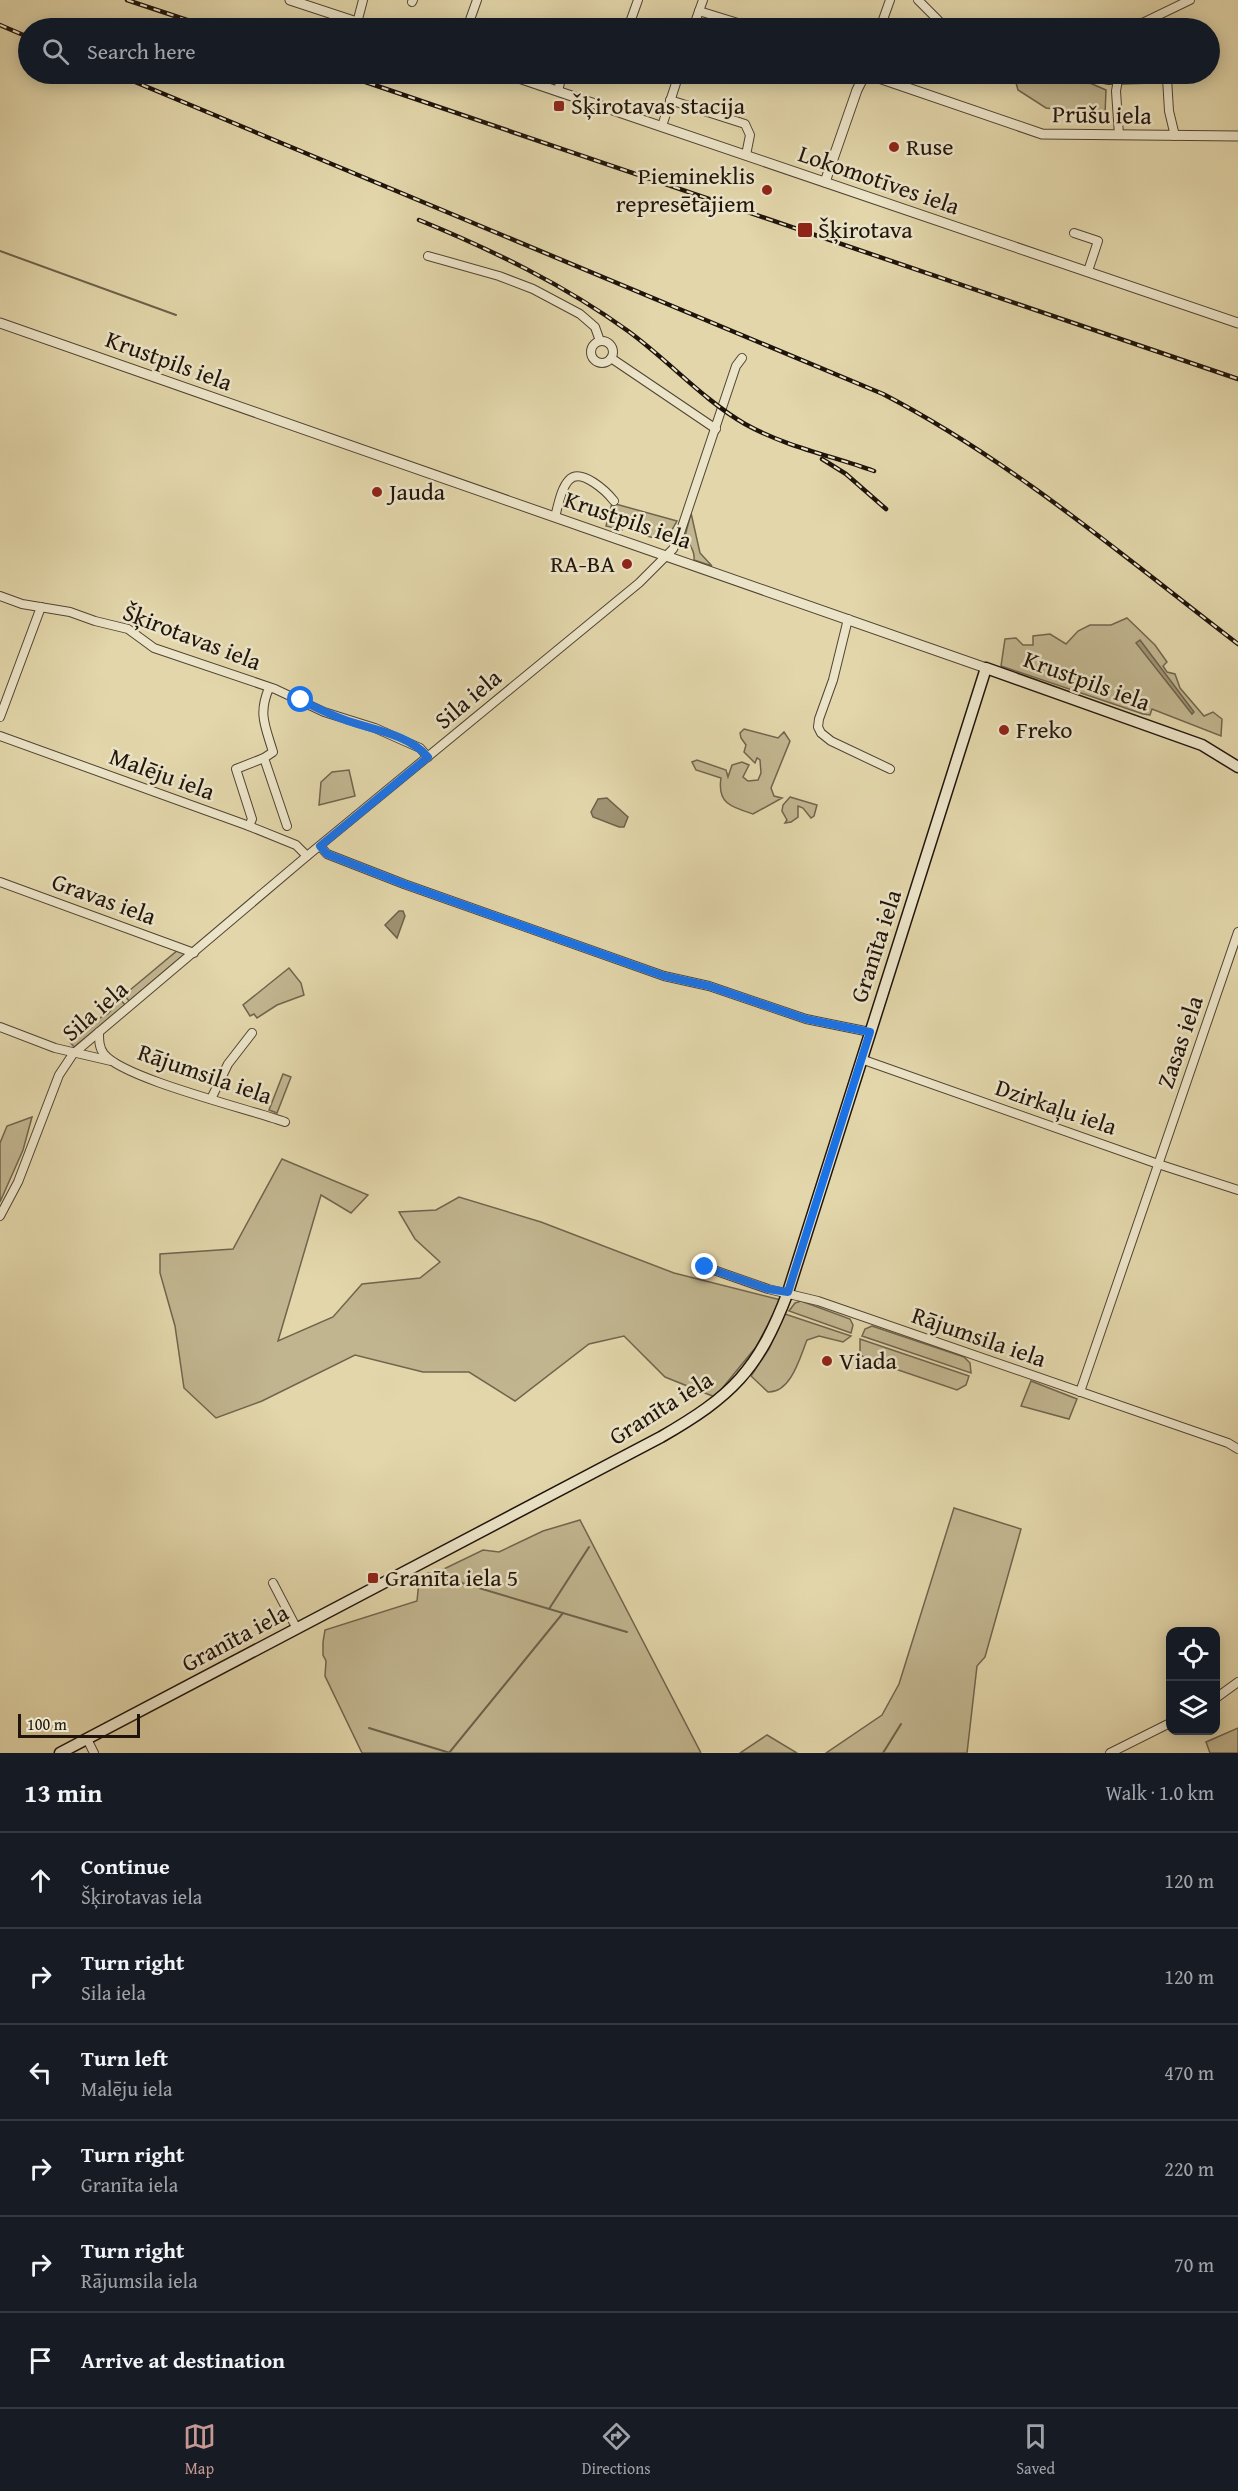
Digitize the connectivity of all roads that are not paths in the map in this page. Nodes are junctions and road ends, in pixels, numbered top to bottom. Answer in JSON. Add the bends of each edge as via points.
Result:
{"nodes":[{"id":1,"x":290,"y":0,"type":"edge"},
{"id":2,"x":363,"y":0,"type":"edge"},
{"id":3,"x":477,"y":0,"type":"edge"},
{"id":4,"x":638,"y":0,"type":"edge"},
{"id":5,"x":703,"y":0,"type":"edge"},
{"id":6,"x":890,"y":0,"type":"edge"},
{"id":7,"x":918,"y":0,"type":"edge"},
{"id":8,"x":1190,"y":0,"type":"edge"},
{"id":9,"x":699,"y":11,"type":"junction"},
{"id":10,"x":342,"y":18,"type":"edge"},
{"id":11,"x":358,"y":18,"type":"edge"},
{"id":12,"x":471,"y":18,"type":"edge"},
{"id":13,"x":632,"y":18,"type":"edge"},
{"id":14,"x":697,"y":18,"type":"edge"},
{"id":15,"x":722,"y":18,"type":"edge"},
{"id":16,"x":884,"y":18,"type":"edge"},
{"id":17,"x":936,"y":18,"type":"edge"},
{"id":18,"x":1150,"y":18,"type":"edge"},
{"id":19,"x":537,"y":84,"type":"edge"},
{"id":20,"x":560,"y":84,"type":"edge"},
{"id":21,"x":676,"y":84,"type":"edge"},
{"id":22,"x":860,"y":84,"type":"edge"},
{"id":23,"x":895,"y":84,"type":"edge"},
{"id":24,"x":1118,"y":84,"type":"edge"},
{"id":25,"x":1167,"y":84,"type":"edge"},
{"id":26,"x":558,"y":91,"type":"junction"},
{"id":27,"x":670,"y":100,"type":"junction"},
{"id":28,"x":662,"y":126,"type":"junction"},
{"id":29,"x":1119,"y":135,"type":"junction"},
{"id":30,"x":1238,"y":135,"type":"edge"},
{"id":31,"x":1175,"y":136,"type":"junction"},
{"id":32,"x":746,"y":156,"type":"junction"},
{"id":33,"x":825,"y":182,"type":"junction"},
{"id":34,"x":1074,"y":233,"type":"dead end"},
{"id":35,"x":428,"y":256,"type":"dead end"},
{"id":36,"x":1088,"y":271,"type":"junction"},
{"id":37,"x":0,"y":323,"type":"edge"},
{"id":38,"x":1238,"y":323,"type":"edge"},
{"id":39,"x":600,"y":341,"type":"junction"},
{"id":40,"x":611,"y":358,"type":"junction"},
{"id":41,"x":742,"y":358,"type":"dead end"},
{"id":42,"x":716,"y":429,"type":"junction"},
{"id":43,"x":614,"y":501,"type":"dead end"},
{"id":44,"x":555,"y":517,"type":"junction"},
{"id":45,"x":666,"y":556,"type":"junction"},
{"id":46,"x":0,"y":596,"type":"edge"},
{"id":47,"x":41,"y":608,"type":"junction"},
{"id":48,"x":848,"y":619,"type":"junction"},
{"id":49,"x":986,"y":668,"type":"junction"},
{"id":50,"x":269,"y":688,"type":"junction"},
{"id":51,"x":0,"y":717,"type":"edge"},
{"id":52,"x":0,"y":736,"type":"edge"},
{"id":53,"x":428,"y":757,"type":"junction"},
{"id":54,"x":264,"y":758,"type":"junction"},
{"id":55,"x":1238,"y":767,"type":"edge"},
{"id":56,"x":890,"y":769,"type":"dead end"},
{"id":57,"x":249,"y":826,"type":"junction"},
{"id":58,"x":287,"y":826,"type":"dead end"},
{"id":59,"x":320,"y":846,"type":"junction"},
{"id":60,"x":307,"y":856,"type":"junction"},
{"id":61,"x":0,"y":882,"type":"edge"},
{"id":62,"x":1238,"y":932,"type":"edge"},
{"id":63,"x":194,"y":953,"type":"junction"},
{"id":64,"x":0,"y":1027,"type":"edge"},
{"id":65,"x":99,"y":1032,"type":"junction"},
{"id":66,"x":870,"y":1032,"type":"junction"},
{"id":67,"x":252,"y":1033,"type":"dead end"},
{"id":68,"x":73,"y":1054,"type":"junction"},
{"id":69,"x":861,"y":1059,"type":"junction"},
{"id":70,"x":112,"y":1062,"type":"junction"},
{"id":71,"x":211,"y":1099,"type":"junction"},
{"id":72,"x":285,"y":1122,"type":"dead end"},
{"id":73,"x":1158,"y":1164,"type":"junction"},
{"id":74,"x":1238,"y":1190,"type":"edge"},
{"id":75,"x":0,"y":1216,"type":"edge"},
{"id":76,"x":705,"y":1267,"type":"dead end"},
{"id":77,"x":788,"y":1292,"type":"junction"},
{"id":78,"x":1080,"y":1392,"type":"junction"},
{"id":79,"x":1238,"y":1449,"type":"edge"},
{"id":80,"x":273,"y":1582,"type":"dead end"},
{"id":81,"x":297,"y":1629,"type":"junction"},
{"id":82,"x":1238,"y":1682,"type":"edge"},
{"id":83,"x":1220,"y":1694,"type":"edge"},
{"id":84,"x":1166,"y":1725,"type":"edge"},
{"id":85,"x":87,"y":1739,"type":"junction"},
{"id":86,"x":60,"y":1753,"type":"edge"},
{"id":87,"x":94,"y":1753,"type":"edge"},
{"id":88,"x":1110,"y":1753,"type":"edge"}],
"edges":[{"from":1,"to":10,"type":"street"},
{"from":2,"to":11,"type":"street"},
{"from":3,"to":12,"type":"street"},
{"from":4,"to":13,"type":"street"},
{"from":5,"to":9,"type":"street"},
{"from":6,"to":16,"type":"street"},
{"from":7,"to":17,"type":"street"},
{"from":8,"to":18,"type":"street"},
{"from":9,"to":14,"type":"street"},
{"from":9,"to":15,"type":"street"},
{"from":19,"to":26,"type":"street","name":"Lokomotīves iela"},
{"from":20,"to":26,"type":"street"},
{"from":21,"to":27,"type":"street"},
{"from":22,"to":33,"type":"street"},
{"from":23,"to":29,"type":"street","name":"Prūšu iela","via":[[1042,134]]},
{"from":24,"to":29,"type":"street"},
{"from":25,"to":31,"type":"street"},
{"from":26,"to":28,"type":"street","name":"Lokomotīves iela"},
{"from":27,"to":28,"type":"street"},
{"from":27,"to":32,"type":"street","via":[[745,124],[750,135]]},
{"from":28,"to":32,"type":"street","name":"Lokomotīves iela"},
{"from":29,"to":31,"type":"street","name":"Prūšu iela"},
{"from":30,"to":31,"type":"street","name":"Prūšu iela"},
{"from":32,"to":33,"type":"street","name":"Lokomotīves iela"},
{"from":33,"to":36,"type":"street","name":"Lokomotīves iela"},
{"from":34,"to":36,"type":"street","via":[[1098,241]]},
{"from":35,"to":39,"type":"street","via":[[533,289],[580,314],[595,327]]},
{"from":36,"to":38,"type":"street","name":"Lokomotīves iela"},
{"from":37,"to":44,"type":"street","name":"Krustpils iela"},
{"from":39,"to":40,"type":"street","via":[[610,344]]},
{"from":39,"to":40,"type":"street","via":[[592,348],[593,357],[601,362]]},
{"from":40,"to":42,"type":"street"},
{"from":41,"to":42,"type":"street","name":"Sila iela"},
{"from":42,"to":45,"type":"street","name":"Sila iela","via":[[678,539]]},
{"from":43,"to":44,"type":"street","via":[[600,487],[575,476],[563,491]]},
{"from":44,"to":45,"type":"street","name":"Krustpils iela"},
{"from":45,"to":48,"type":"street","name":"Krustpils iela"},
{"from":45,"to":53,"type":"street","name":"Sila iela","via":[[639,583]]},
{"from":46,"to":47,"type":"street","name":"Šķirotavas iela"},
{"from":47,"to":50,"type":"street","name":"Šķirotavas iela","via":[[128,629],[154,648]]},
{"from":47,"to":51,"type":"street"},
{"from":48,"to":49,"type":"street","name":"Krustpils iela"},
{"from":48,"to":56,"type":"street","via":[[818,727],[831,741]]},
{"from":49,"to":55,"type":"main road","name":"Krustpils iela","via":[[1202,745]]},
{"from":49,"to":66,"type":"main road","name":"Granīta iela"},
{"from":50,"to":53,"type":"street","name":"Šķirotavas iela","via":[[386,733],[420,748]]},
{"from":50,"to":54,"type":"street","via":[[262,715],[273,752]]},
{"from":52,"to":57,"type":"street","name":"Malēju iela"},
{"from":53,"to":59,"type":"street","name":"Sila iela"},
{"from":54,"to":57,"type":"street","via":[[236,769],[252,819]]},
{"from":54,"to":58,"type":"street"},
{"from":57,"to":60,"type":"street","name":"Malēju iela","via":[[296,845]]},
{"from":59,"to":60,"type":"street","name":"Sila iela"},
{"from":59,"to":66,"type":"street","via":[[327,854],[404,884],[664,976],[709,986],[806,1019]]},
{"from":60,"to":63,"type":"street","name":"Sila iela"},
{"from":61,"to":63,"type":"street","name":"Gravas iela"},
{"from":62,"to":73,"type":"street","name":"Zasas iela"},
{"from":63,"to":65,"type":"street","name":"Sila iela"},
{"from":64,"to":68,"type":"street","name":"Rājumsila iela"},
{"from":65,"to":68,"type":"street","name":"Sila iela"},
{"from":65,"to":70,"type":"street","name":"Rājumsila iela","via":[[102,1052]]},
{"from":66,"to":69,"type":"main road","name":"Granīta iela"},
{"from":67,"to":71,"type":"street","via":[[228,1064]]},
{"from":68,"to":70,"type":"street","name":"Rājumsila iela"},
{"from":68,"to":75,"type":"street","name":"Sila iela","via":[[58,1075],[18,1182]]},
{"from":69,"to":73,"type":"street","name":"Dzirkaļu iela"},
{"from":69,"to":77,"type":"main road","name":"Granīta iela"},
{"from":70,"to":71,"type":"street","name":"Rājumsila iela"},
{"from":71,"to":72,"type":"street","name":"Rājumsila iela"},
{"from":73,"to":74,"type":"street","name":"Dzirkaļu iela"},
{"from":73,"to":78,"type":"street","name":"Zasas iela"},
{"from":76,"to":77,"type":"street","name":"Rājumsila iela"},
{"from":77,"to":78,"type":"street","name":"Rājumsila iela"},
{"from":77,"to":81,"type":"main road","name":"Granīta iela","via":[[761,1353],[729,1392],[701,1414]]},
{"from":78,"to":79,"type":"street","name":"Rājumsila iela"},
{"from":80,"to":81,"type":"street"},
{"from":81,"to":85,"type":"main road","name":"Granīta iela"},
{"from":82,"to":83,"type":"street"},
{"from":84,"to":88,"type":"street"},
{"from":85,"to":86,"type":"main road","name":"Granīta iela"},
{"from":85,"to":87,"type":"street"}]}
